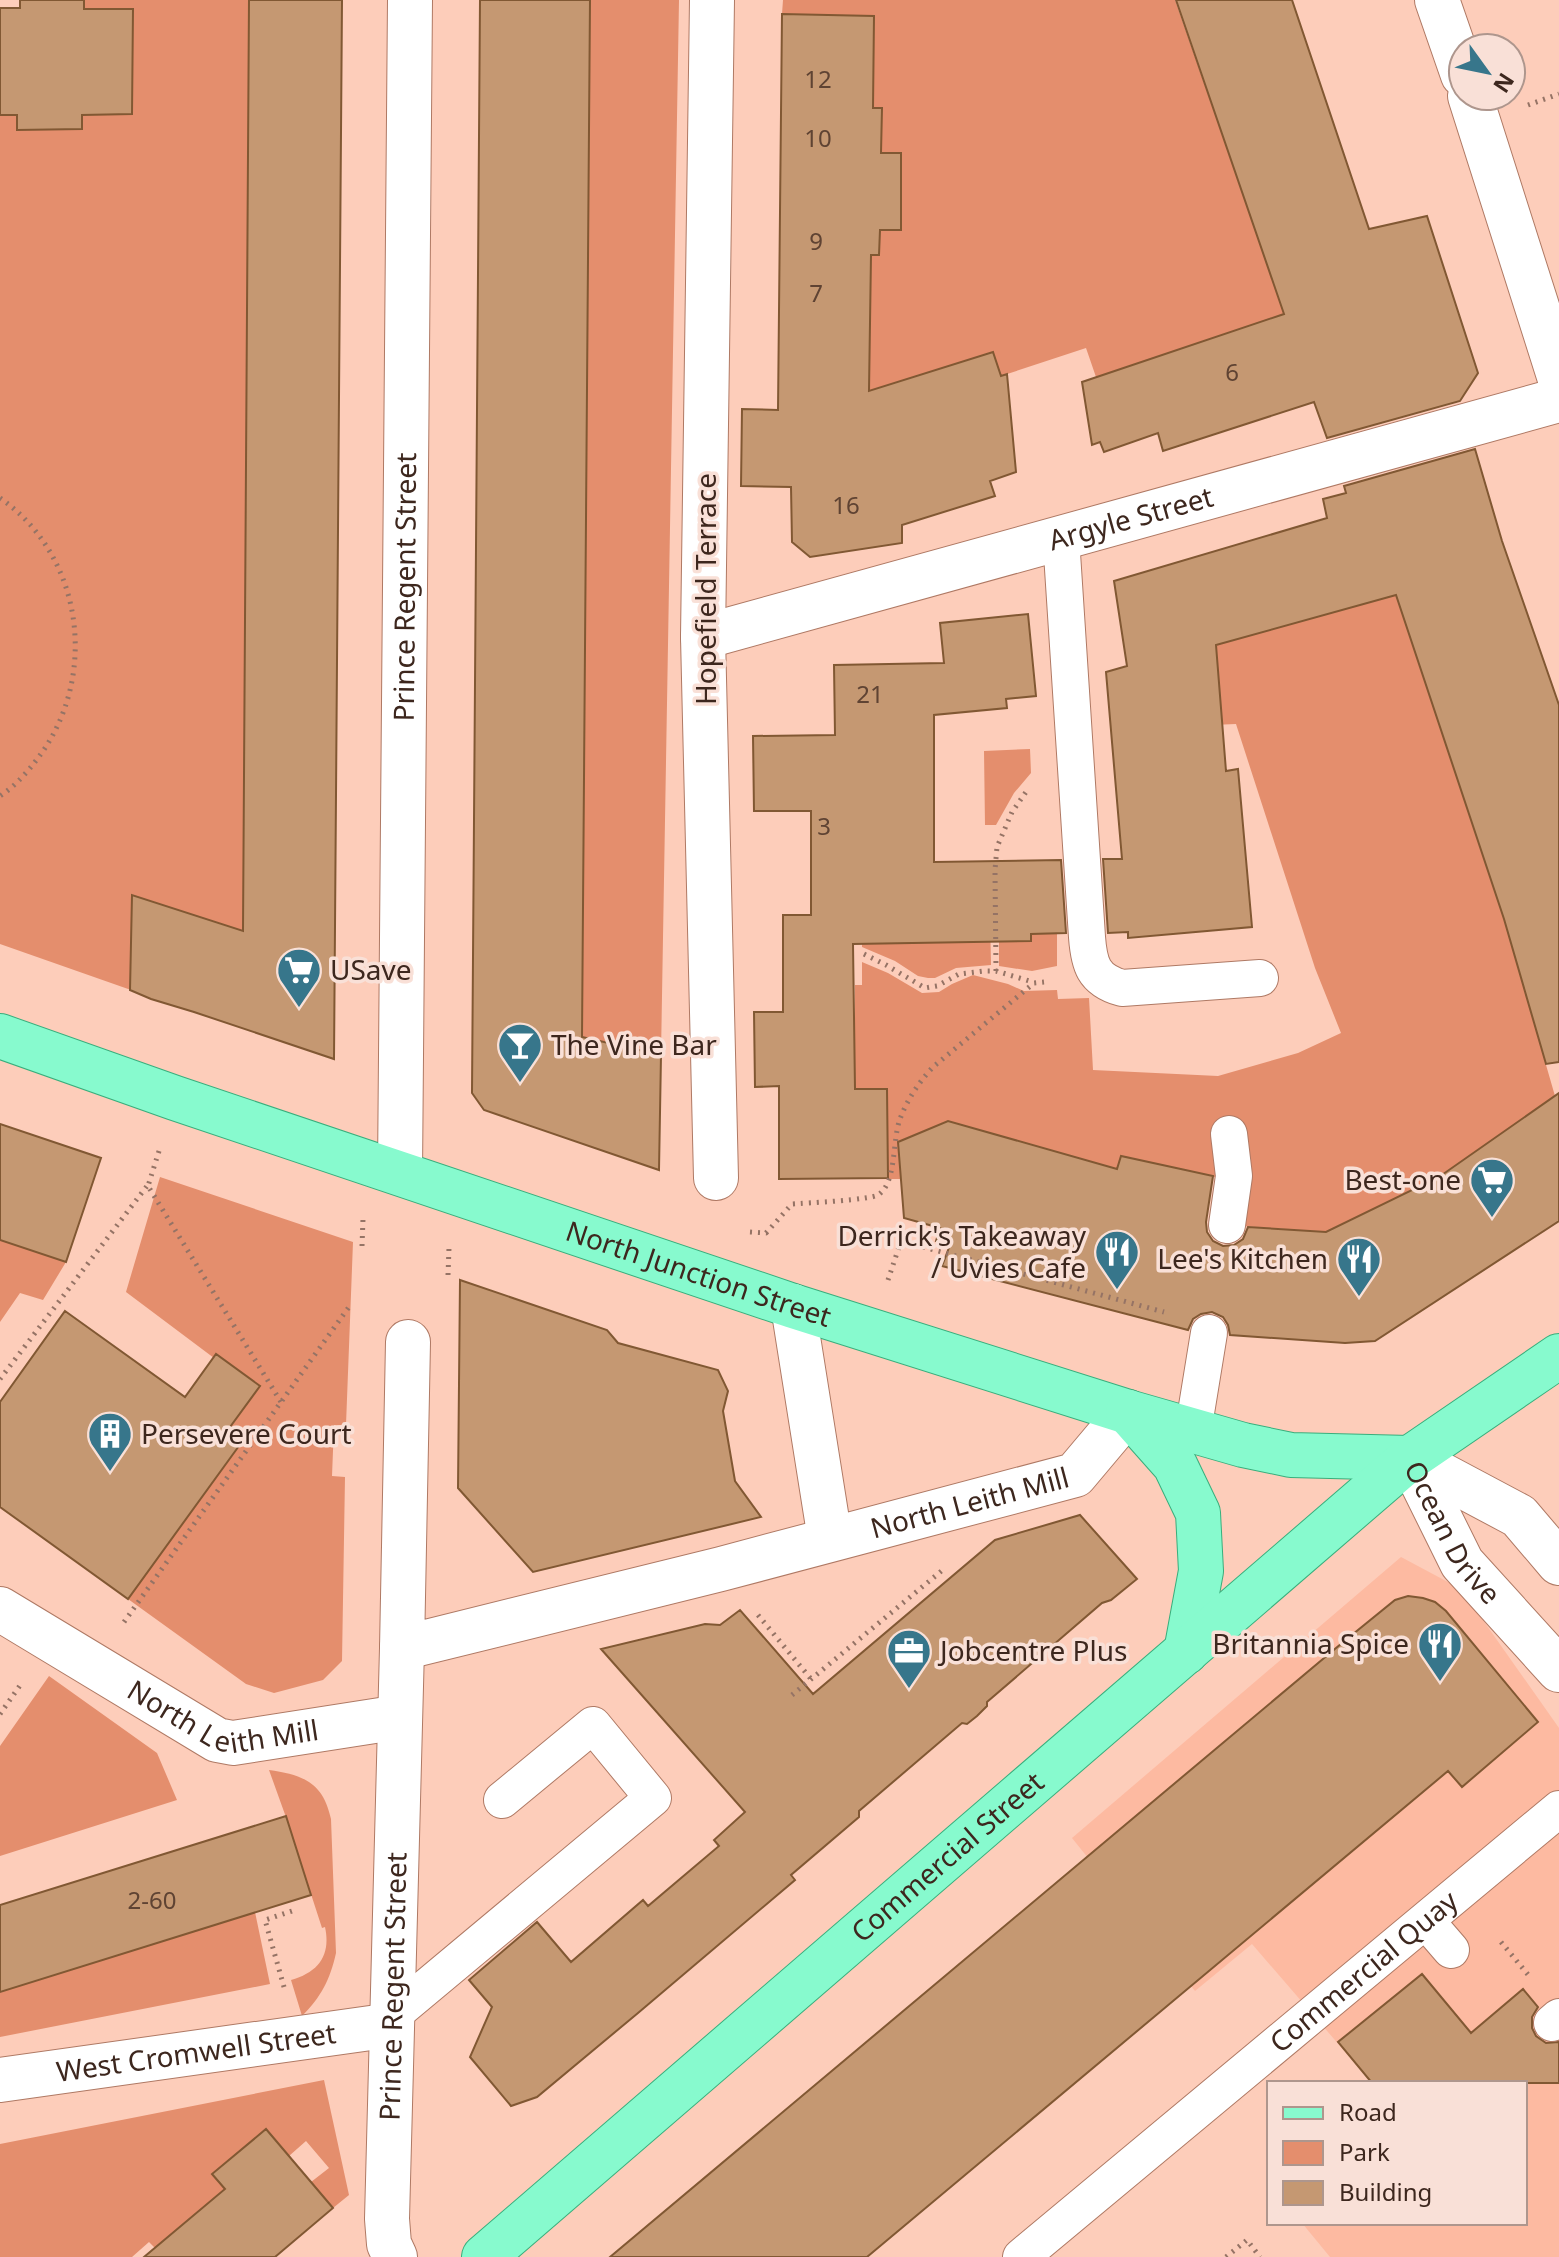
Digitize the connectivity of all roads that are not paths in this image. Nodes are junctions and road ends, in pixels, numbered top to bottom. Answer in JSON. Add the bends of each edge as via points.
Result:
{"nodes":[{"id":1,"x":410,"y":0,"type":"edge"},
{"id":2,"x":712,"y":0,"type":"edge"},
{"id":3,"x":1437,"y":0,"type":"edge"},
{"id":4,"x":1448,"y":32,"type":"edge"},
{"id":5,"x":1475,"y":112,"type":"edge"},
{"id":6,"x":1559,"y":376,"type":"edge"},
{"id":7,"x":1559,"y":400,"type":"edge"},
{"id":8,"x":1061,"y":538,"type":"junction"},
{"id":9,"x":703,"y":637,"type":"junction"},
{"id":10,"x":1260,"y":978,"type":"dead end"},
{"id":11,"x":0,"y":1036,"type":"edge"},
{"id":12,"x":1229,"y":1134,"type":"dead end"},
{"id":13,"x":400,"y":1173,"type":"junction"},
{"id":14,"x":716,"y":1178,"type":"dead end"},
{"id":15,"x":1227,"y":1225,"type":"dead end"},
{"id":16,"x":793,"y":1306,"type":"junction"},
{"id":17,"x":1209,"y":1333,"type":"dead end"},
{"id":18,"x":408,"y":1342,"type":"dead end"},
{"id":19,"x":1559,"y":1356,"type":"edge"},
{"id":20,"x":1128,"y":1412,"type":"junction"},
{"id":21,"x":1193,"y":1431,"type":"junction"},
{"id":22,"x":1410,"y":1458,"type":"junction"},
{"id":23,"x":830,"y":1539,"type":"junction"},
{"id":24,"x":1559,"y":1563,"type":"edge"},
{"id":25,"x":0,"y":1609,"type":"edge"},
{"id":26,"x":402,"y":1648,"type":"junction"},
{"id":27,"x":1186,"y":1652,"type":"junction"},
{"id":28,"x":1559,"y":1670,"type":"edge"},
{"id":29,"x":400,"y":1717,"type":"junction"},
{"id":30,"x":502,"y":1800,"type":"dead end"},
{"id":31,"x":1559,"y":1809,"type":"edge"},
{"id":32,"x":1426,"y":1921,"type":"junction"},
{"id":33,"x":1451,"y":1950,"type":"dead end"},
{"id":34,"x":392,"y":2020,"type":"junction"},
{"id":35,"x":0,"y":2080,"type":"edge"},
{"id":36,"x":395,"y":2257,"type":"edge"},
{"id":37,"x":484,"y":2257,"type":"edge"},
{"id":38,"x":1021,"y":2257,"type":"edge"}],
"edges":[{"from":1,"to":13,"type":"street","name":"Prince Regent Street"},
{"from":2,"to":9,"type":"street","name":"Hopefield Terrace"},
{"from":3,"to":4,"type":"street"},
{"from":5,"to":6,"type":"street"},
{"from":7,"to":8,"type":"street","name":"Argyle Street"},
{"from":8,"to":9,"type":"street","name":"Argyle Street"},
{"from":8,"to":10,"type":"lane","via":[[1088,955],[1096,974],[1122,988]]},
{"from":9,"to":14,"type":"street","name":"Hopefield Terrace"},
{"from":11,"to":13,"type":"main road","name":"North Junction Street"},
{"from":12,"to":15,"type":"lane","via":[[1234,1176]]},
{"from":13,"to":16,"type":"main road","name":"North Junction Street"},
{"from":16,"to":20,"type":"main road","name":"North Junction Street"},
{"from":16,"to":23,"type":"street","name":"North Leith Mill"},
{"from":17,"to":21,"type":"lane"},
{"from":18,"to":26,"type":"street"},
{"from":19,"to":22,"type":"main road","name":"Commercial Street"},
{"from":20,"to":21,"type":"main road","name":"North Junction Street"},
{"from":20,"to":23,"type":"street","name":"North Leith Mill","via":[[1075,1475]]},
{"from":20,"to":27,"type":"main road","via":[[1175,1465],[1198,1513],[1201,1571]]},
{"from":21,"to":22,"type":"main road","name":"North Junction Street","via":[[1291,1455]]},
{"from":22,"to":24,"type":"street","name":"Ocean Drive","via":[[1519,1516]]},
{"from":22,"to":27,"type":"main road","name":"Commercial Street"},
{"from":22,"to":28,"type":"street","name":"Ocean Drive","via":[[1462,1563]]},
{"from":23,"to":26,"type":"street","name":"North Leith Mill"},
{"from":25,"to":29,"type":"street","name":"North Leith Mill","via":[[217,1740],[233,1743]]},
{"from":26,"to":29,"type":"street"},
{"from":27,"to":37,"type":"main road","name":"Commercial Street"},
{"from":29,"to":34,"type":"street","name":"Prince Regent Street"},
{"from":30,"to":34,"type":"lane","via":[[593,1725],[653,1798]]},
{"from":31,"to":32,"type":"lane","name":"Commercial Quay"},
{"from":32,"to":33,"type":"lane"},
{"from":32,"to":38,"type":"lane","name":"Commercial Quay"},
{"from":34,"to":35,"type":"street","name":"West Cromwell Street"},
{"from":34,"to":36,"type":"street","name":"Prince Regent Street","via":[[387,2219]]}]}
